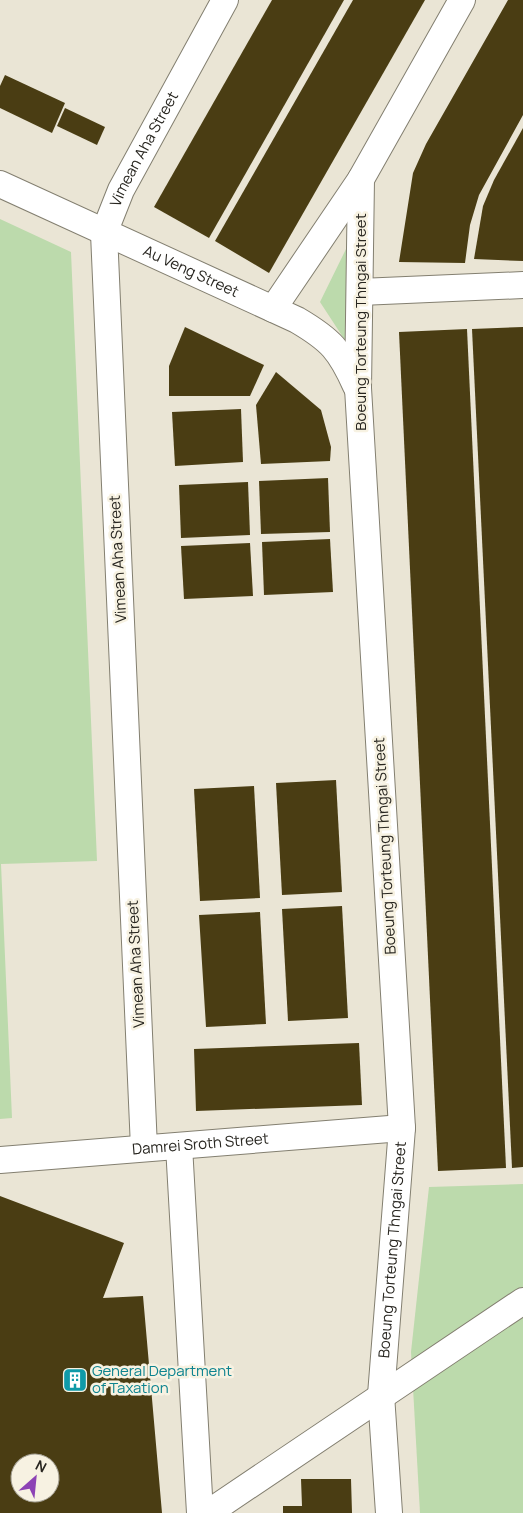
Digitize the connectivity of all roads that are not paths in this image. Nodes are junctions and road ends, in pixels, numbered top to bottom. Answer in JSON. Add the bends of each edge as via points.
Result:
{"nodes":[{"id":1,"x":224,"y":0,"type":"edge"},
{"id":2,"x":462,"y":0,"type":"edge"},
{"id":3,"x":361,"y":179,"type":"junction"},
{"id":4,"x":0,"y":184,"type":"edge"},
{"id":5,"x":104,"y":233,"type":"junction"},
{"id":6,"x":523,"y":285,"type":"edge"},
{"id":7,"x":360,"y":292,"type":"junction"},
{"id":8,"x":273,"y":309,"type":"junction"},
{"id":9,"x":358,"y":388,"type":"junction"},
{"id":10,"x":402,"y":1128,"type":"junction"},
{"id":11,"x":179,"y":1146,"type":"junction"},
{"id":12,"x":144,"y":1148,"type":"junction"},
{"id":13,"x":0,"y":1160,"type":"edge"},
{"id":14,"x":523,"y":1301,"type":"edge"},
{"id":15,"x":381,"y":1395,"type":"junction"},
{"id":16,"x":200,"y":1513,"type":"edge"},
{"id":17,"x":208,"y":1513,"type":"edge"},
{"id":18,"x":389,"y":1513,"type":"edge"}],
"edges":[{"from":1,"to":5,"type":"street","name":"Vimean Aha Street","via":[[121,190]]},
{"from":2,"to":3,"type":"street","name":"Boeung Torteung Thngai Street"},
{"from":3,"to":7,"type":"street","name":"Boeung Torteung Thngai Street"},
{"from":3,"to":8,"type":"street","name":"Boeung Torteung Thngai Street"},
{"from":4,"to":5,"type":"street","name":"Au Veng Street"},
{"from":5,"to":8,"type":"street","name":"Au Veng Street"},
{"from":5,"to":12,"type":"street","name":"Vimean Aha Street"},
{"from":6,"to":7,"type":"street"},
{"from":7,"to":9,"type":"street","name":"Boeung Torteung Thngai Street"},
{"from":8,"to":9,"type":"street","name":"Au Veng Street","via":[[324,336],[346,362]]},
{"from":9,"to":10,"type":"street","name":"Boeung Torteung Thngai Street"},
{"from":10,"to":11,"type":"street","name":"Damrei Sroth Street"},
{"from":10,"to":15,"type":"street","name":"Boeung Torteung Thngai Street"},
{"from":11,"to":12,"type":"street","name":"Damrei Sroth Street"},
{"from":11,"to":16,"type":"street"},
{"from":12,"to":13,"type":"street","name":"Damrei Sroth Street"},
{"from":14,"to":15,"type":"street"},
{"from":15,"to":17,"type":"street"},
{"from":15,"to":18,"type":"street","name":"Boeung Torteung Thngai Street"}]}
